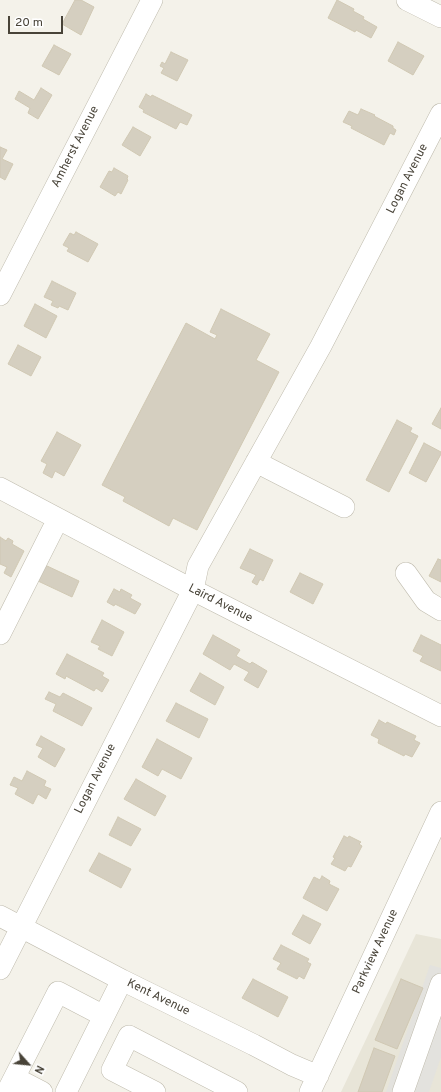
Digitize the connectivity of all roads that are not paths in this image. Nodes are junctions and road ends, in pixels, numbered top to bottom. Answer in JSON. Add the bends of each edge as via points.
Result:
{"nodes":[{"id":1,"x":152,"y":0,"type":"edge"},
{"id":2,"x":407,"y":0,"type":"edge"},
{"id":3,"x":441,"y":17,"type":"edge"},
{"id":4,"x":441,"y":114,"type":"edge"},
{"id":5,"x":0,"y":295,"type":"edge"},
{"id":6,"x":256,"y":462,"type":"junction"},
{"id":7,"x":0,"y":488,"type":"edge"},
{"id":8,"x":344,"y":507,"type":"dead end"},
{"id":9,"x":58,"y":519,"type":"junction"},
{"id":10,"x":406,"y":573,"type":"dead end"},
{"id":11,"x":193,"y":590,"type":"junction"},
{"id":12,"x":441,"y":610,"type":"edge"},
{"id":13,"x":0,"y":634,"type":"edge"},
{"id":14,"x":441,"y":716,"type":"edge"},
{"id":15,"x":441,"y":812,"type":"edge"},
{"id":16,"x":0,"y":916,"type":"edge"},
{"id":17,"x":21,"y":926,"type":"junction"},
{"id":18,"x":0,"y":969,"type":"edge"},
{"id":19,"x":122,"y":980,"type":"junction"},
{"id":20,"x":441,"y":984,"type":"edge"},
{"id":21,"x":104,"y":1016,"type":"junction"},
{"id":22,"x":84,"y":1057,"type":"junction"},
{"id":23,"x":112,"y":1070,"type":"junction"},
{"id":24,"x":314,"y":1084,"type":"edge"},
{"id":25,"x":11,"y":1085,"type":"edge"},
{"id":26,"x":42,"y":1092,"type":"edge"},
{"id":27,"x":66,"y":1092,"type":"edge"},
{"id":28,"x":155,"y":1092,"type":"edge"},
{"id":29,"x":237,"y":1092,"type":"edge"},
{"id":30,"x":403,"y":1092,"type":"edge"}],
"edges":[{"from":1,"to":5,"type":"street","name":"Amherst Avenue"},
{"from":2,"to":3,"type":"street"},
{"from":4,"to":6,"type":"street","name":"Logan Avenue","via":[[321,346]]},
{"from":6,"to":8,"type":"street"},
{"from":6,"to":11,"type":"street","name":"Logan Avenue","via":[[198,566]]},
{"from":7,"to":9,"type":"street","name":"Laird Avenue"},
{"from":9,"to":11,"type":"street","name":"Laird Avenue"},
{"from":9,"to":13,"type":"street"},
{"from":10,"to":12,"type":"street","via":[[426,601]]},
{"from":11,"to":14,"type":"street","name":"Laird Avenue"},
{"from":11,"to":17,"type":"street","name":"Logan Avenue"},
{"from":15,"to":24,"type":"street","name":"Parkview Avenue"},
{"from":16,"to":17,"type":"street","name":"Kent Avenue"},
{"from":17,"to":18,"type":"street","name":"Logan Avenue"},
{"from":17,"to":19,"type":"street","name":"Kent Avenue"},
{"from":19,"to":21,"type":"street"},
{"from":19,"to":24,"type":"street","name":"Kent Avenue","via":[[292,1065]]},
{"from":20,"to":30,"type":"street"},
{"from":21,"to":22,"type":"street"},
{"from":21,"to":25,"type":"street","via":[[58,992]]},
{"from":22,"to":23,"type":"street"},
{"from":22,"to":27,"type":"street"},
{"from":23,"to":28,"type":"street"},
{"from":23,"to":29,"type":"street","via":[[129,1036]]},
{"from":25,"to":26,"type":"street"}]}
